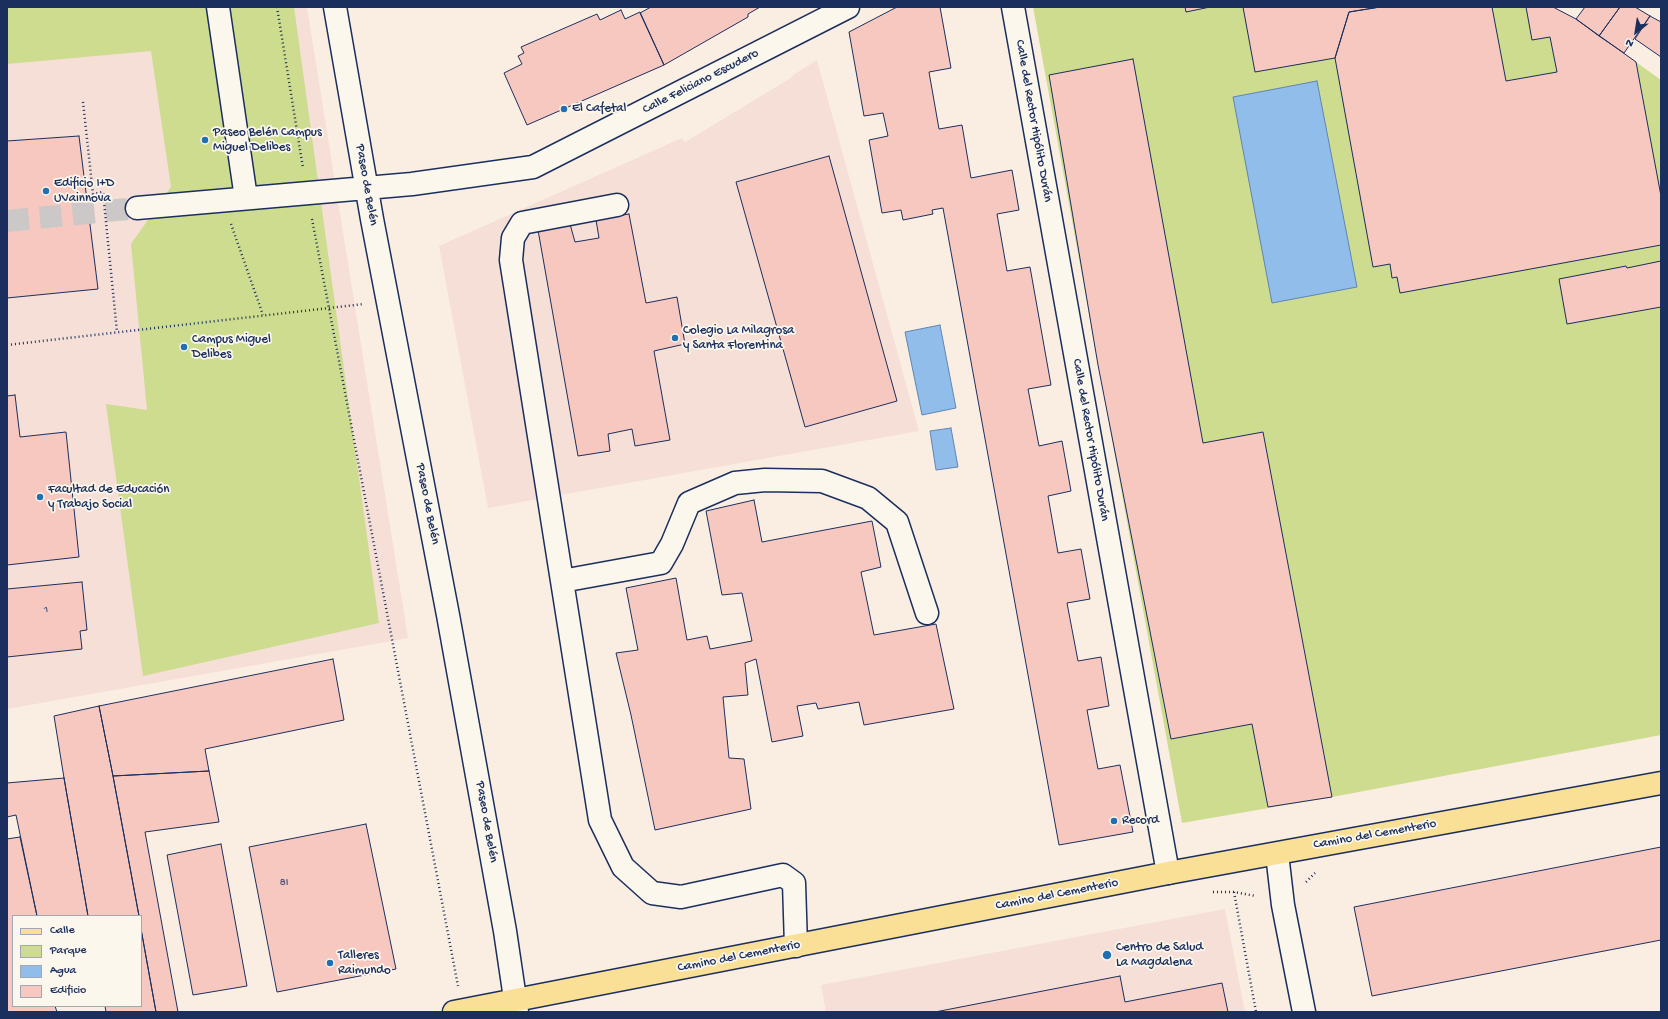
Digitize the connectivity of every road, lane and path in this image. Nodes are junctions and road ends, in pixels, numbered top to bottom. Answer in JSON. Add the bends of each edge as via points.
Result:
{"nodes":[{"id":1,"x":218,"y":7,"type":"edge"},
{"id":2,"x":277,"y":7,"type":"edge"},
{"id":3,"x":335,"y":7,"type":"edge"},
{"id":4,"x":848,"y":7,"type":"edge"},
{"id":5,"x":1013,"y":7,"type":"edge"},
{"id":6,"x":83,"y":102,"type":"dead end"},
{"id":7,"x":366,"y":187,"type":"junction"},
{"id":8,"x":306,"y":192,"type":"junction"},
{"id":9,"x":246,"y":198,"type":"junction"},
{"id":10,"x":617,"y":205,"type":"dead end"},
{"id":11,"x":137,"y":208,"type":"tunnel mouth"},
{"id":12,"x":388,"y":301,"type":"junction"},
{"id":13,"x":329,"y":308,"type":"junction"},
{"id":14,"x":117,"y":332,"type":"junction"},
{"id":15,"x":7,"y":345,"type":"edge"},
{"id":16,"x":562,"y":581,"type":"junction"},
{"id":17,"x":927,"y":613,"type":"dead end"},
{"id":18,"x":1661,"y":782,"type":"edge"},
{"id":19,"x":1277,"y":854,"type":"junction"},
{"id":20,"x":1168,"y":874,"type":"junction"},
{"id":21,"x":1234,"y":892,"type":"dead end"},
{"id":22,"x":796,"y":946,"type":"junction"},
{"id":23,"x":517,"y":1006,"type":"edge"},
{"id":24,"x":458,"y":1011,"type":"edge"},
{"id":25,"x":1256,"y":1012,"type":"edge"},
{"id":26,"x":1304,"y":1012,"type":"edge"}],
"edges":[{"from":1,"to":9,"type":"street"},
{"from":2,"to":8,"type":"path"},
{"from":3,"to":7,"type":"street","name":"Paseo de Belén"},
{"from":4,"to":7,"type":"street","name":"Calle Feliciano Escudero","via":[[532,167],[412,184]]},
{"from":5,"to":20,"type":"street","name":"Calle del Rector Hipólito Durán"},
{"from":6,"to":14,"type":"path","via":[[93,194],[103,192]]},
{"from":7,"to":8,"type":"street","name":"Calle Feliciano Escudero"},
{"from":7,"to":12,"type":"street","name":"Paseo de Belén"},
{"from":8,"to":9,"type":"street","name":"Calle Feliciano Escudero"},
{"from":8,"to":13,"type":"path"},
{"from":9,"to":11,"type":"street","name":"Calle Feliciano Escudero"},
{"from":10,"to":16,"type":"street","via":[[522,222],[513,238],[511,260]]},
{"from":12,"to":13,"type":"path"},
{"from":12,"to":23,"type":"street","name":"Paseo de Belén","via":[[448,615]]},
{"from":13,"to":14,"type":"path"},
{"from":13,"to":24,"type":"path","via":[[455,970]]},
{"from":14,"to":15,"type":"path"},
{"from":16,"to":17,"type":"street","via":[[661,563],[672,544],[688,503],[735,483],[822,480],[868,498],[897,522]]},
{"from":16,"to":22,"type":"street","via":[[600,820],[623,867],[652,893],[681,896],[783,875],[794,883]]},
{"from":18,"to":19,"type":"main road","name":"Camino del Cementerio"},
{"from":19,"to":20,"type":"main road","name":"Camino del Cementerio"},
{"from":19,"to":26,"type":"street","via":[[1283,905]]},
{"from":20,"to":22,"type":"main road","name":"Camino del Cementerio"},
{"from":21,"to":25,"type":"path"},
{"from":22,"to":23,"type":"main road","name":"Camino del Cementerio"},
{"from":23,"to":24,"type":"main road","name":"Camino del Cementerio"}]}
